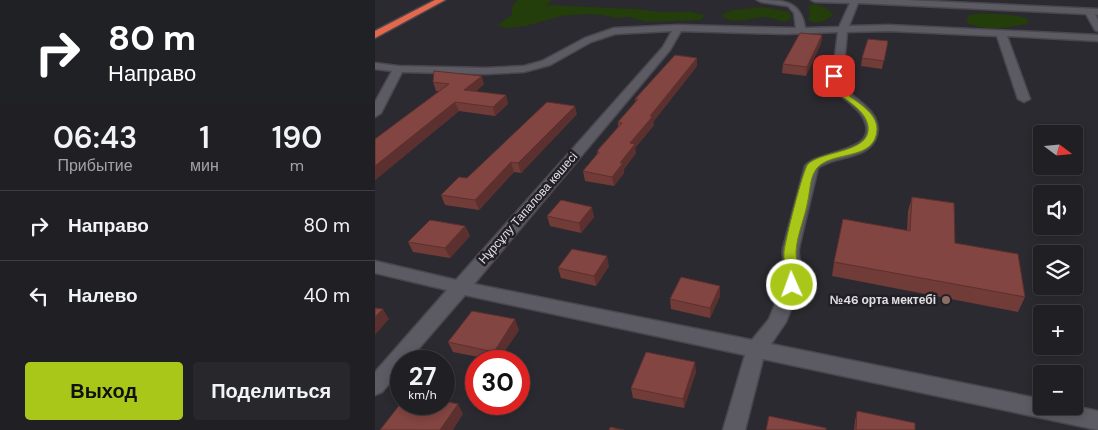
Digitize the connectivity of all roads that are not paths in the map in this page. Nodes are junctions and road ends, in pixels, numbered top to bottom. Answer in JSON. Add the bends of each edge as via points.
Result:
{"nodes":[{"id":1,"x":441,"y":0,"type":"edge"},
{"id":2,"x":761,"y":0,"type":"edge"},
{"id":3,"x":797,"y":0,"type":"edge"},
{"id":4,"x":815,"y":0,"type":"edge"},
{"id":5,"x":856,"y":0,"type":"edge"},
{"id":6,"x":782,"y":1,"type":"edge"},
{"id":7,"x":1094,"y":12,"type":"edge"},
{"id":8,"x":907,"y":16,"type":"junction"},
{"id":9,"x":678,"y":28,"type":"junction"},
{"id":10,"x":1098,"y":28,"type":"edge"},
{"id":11,"x":843,"y":29,"type":"junction"},
{"id":12,"x":801,"y":31,"type":"junction"},
{"id":13,"x":1001,"y":34,"type":"junction"},
{"id":14,"x":375,"y":35,"type":"edge"},
{"id":15,"x":1098,"y":38,"type":"edge"},
{"id":16,"x":375,"y":66,"type":"edge"},
{"id":17,"x":398,"y":69,"type":"junction"},
{"id":18,"x":1024,"y":99,"type":"dead end"},
{"id":19,"x":375,"y":113,"type":"edge"},
{"id":20,"x":375,"y":267,"type":"edge"},
{"id":21,"x":459,"y":287,"type":"junction"},
{"id":22,"x":757,"y":350,"type":"junction"},
{"id":23,"x":375,"y":386,"type":"edge"},
{"id":24,"x":1098,"y":422,"type":"edge"},
{"id":25,"x":734,"y":430,"type":"edge"}],
"edges":[{"from":1,"to":14,"type":"highway"},
{"from":2,"to":6,"type":"street"},
{"from":3,"to":6,"type":"street"},
{"from":4,"to":5,"type":"street"},
{"from":5,"to":8,"type":"street"},
{"from":5,"to":11,"type":"street"},
{"from":6,"to":12,"type":"street","via":[[800,12]]},
{"from":7,"to":8,"type":"street"},
{"from":7,"to":10,"type":"street"},
{"from":8,"to":11,"type":"street"},
{"from":8,"to":13,"type":"street"},
{"from":9,"to":12,"type":"street"},
{"from":9,"to":17,"type":"street","via":[[614,31],[588,40],[546,63],[524,69]]},
{"from":9,"to":21,"type":"street","name":"Нұрсұлу Тапалова көшесі","via":[[667,48]]},
{"from":11,"to":12,"type":"street"},
{"from":11,"to":22,"type":"street","via":[[839,65],[832,82],[868,117],[872,126],[871,136],[861,147],[812,166],[791,241],[790,255],[795,275],[776,324]]},
{"from":13,"to":15,"type":"street"},
{"from":13,"to":18,"type":"street"},
{"from":16,"to":17,"type":"street"},
{"from":17,"to":19,"type":"street"},
{"from":20,"to":21,"type":"street"},
{"from":21,"to":22,"type":"street"},
{"from":21,"to":23,"type":"street","name":"Нұрсұлу Тапалова көшесі"},
{"from":22,"to":24,"type":"street"},
{"from":22,"to":25,"type":"street"}]}
